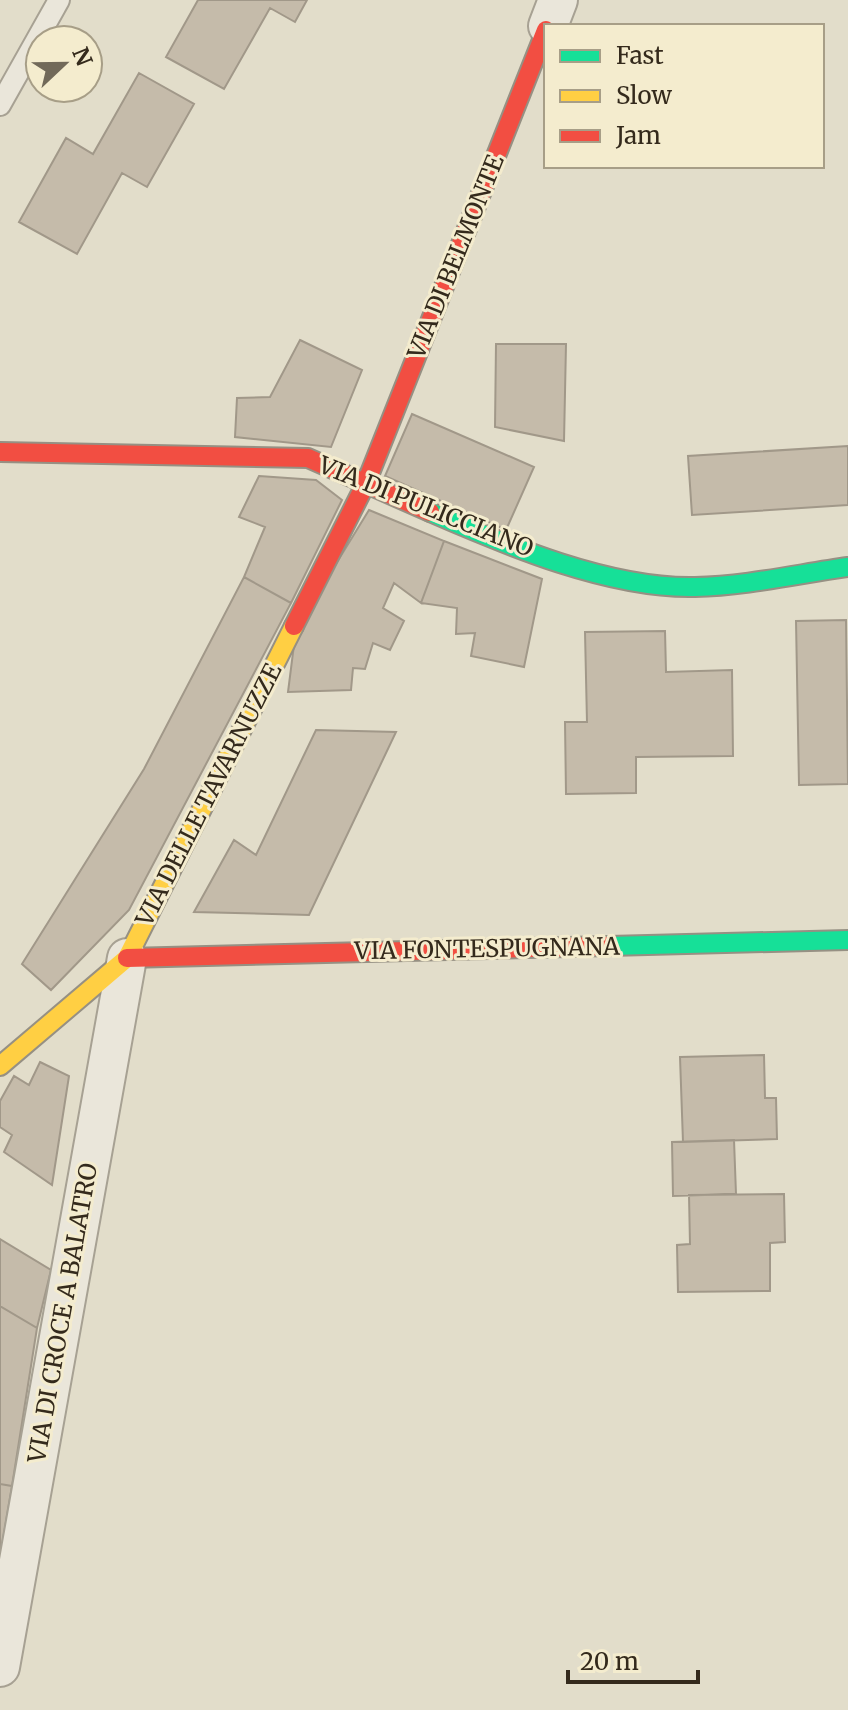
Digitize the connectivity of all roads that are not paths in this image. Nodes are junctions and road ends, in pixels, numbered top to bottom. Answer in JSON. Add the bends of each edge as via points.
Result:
{"nodes":[{"id":1,"x":59,"y":0,"type":"edge"},
{"id":2,"x":558,"y":0,"type":"edge"},
{"id":3,"x":549,"y":24,"type":"edge"},
{"id":4,"x":544,"y":36,"type":"edge"},
{"id":5,"x":0,"y":105,"type":"edge"},
{"id":6,"x":0,"y":452,"type":"edge"},
{"id":7,"x":366,"y":483,"type":"junction"},
{"id":8,"x":848,"y":567,"type":"edge"},
{"id":9,"x":848,"y":940,"type":"edge"},
{"id":10,"x":127,"y":958,"type":"junction"},
{"id":11,"x":0,"y":1066,"type":"edge"},
{"id":12,"x":0,"y":1667,"type":"edge"}],
"edges":[{"from":1,"to":5,"type":"lane"},
{"from":2,"to":3,"type":"street","name":"VIA DI BELMONTE"},
{"from":4,"to":7,"type":"street","name":"VIA DI BELMONTE"},
{"from":6,"to":7,"type":"street","name":"VIA DI PULICCIANO","via":[[281,455],[327,465]]},
{"from":7,"to":8,"type":"street","name":"VIA DI PULICCIANO","via":[[551,559],[633,581],[695,587]]},
{"from":7,"to":10,"type":"street","name":"VIA DELLE TAVARNUZZE"},
{"from":9,"to":10,"type":"street","name":"VIA FONTESPUGNANA"},
{"from":10,"to":11,"type":"street","name":"VIA DELLE TAVARNUZZE"},
{"from":10,"to":12,"type":"street","name":"VIA DI CROCE A BALATRO"}]}
